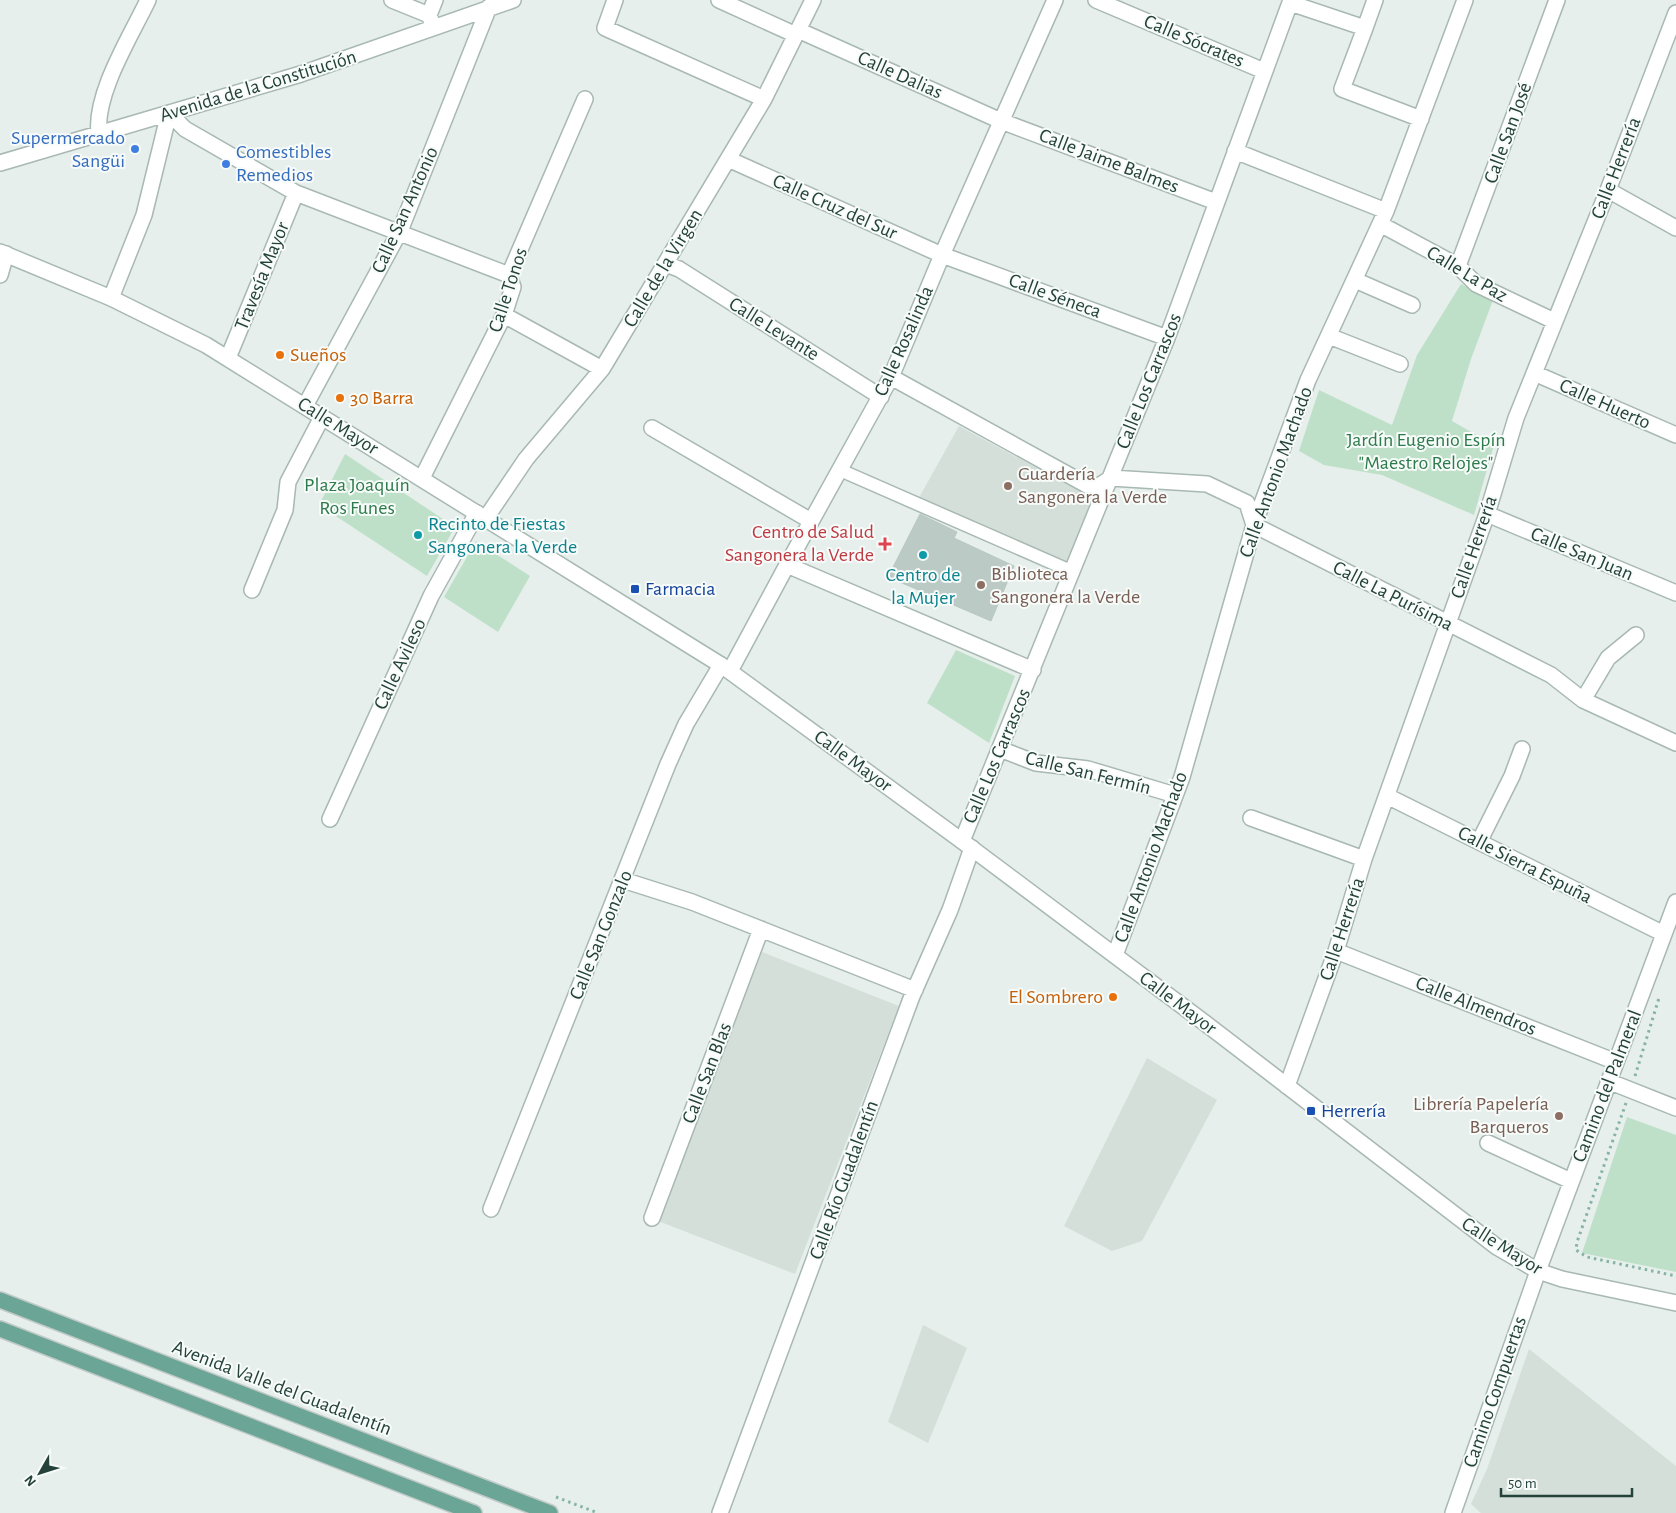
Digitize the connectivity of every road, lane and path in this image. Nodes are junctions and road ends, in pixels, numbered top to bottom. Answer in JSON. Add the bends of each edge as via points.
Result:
{"nodes":[{"id":1,"x":148,"y":0,"type":"edge"},
{"id":2,"x":392,"y":0,"type":"edge"},
{"id":3,"x":435,"y":0,"type":"edge"},
{"id":4,"x":513,"y":0,"type":"edge"},
{"id":5,"x":615,"y":0,"type":"edge"},
{"id":6,"x":719,"y":0,"type":"edge"},
{"id":7,"x":813,"y":0,"type":"edge"},
{"id":8,"x":1055,"y":0,"type":"edge"},
{"id":9,"x":1096,"y":0,"type":"edge"},
{"id":10,"x":1375,"y":0,"type":"edge"},
{"id":11,"x":1465,"y":0,"type":"edge"},
{"id":12,"x":1557,"y":0,"type":"edge"},
{"id":13,"x":1290,"y":1,"type":"edge"},
{"id":14,"x":489,"y":7,"type":"junction"},
{"id":15,"x":1676,"y":14,"type":"edge"},
{"id":16,"x":431,"y":21,"type":"junction"},
{"id":17,"x":1365,"y":28,"type":"junction"},
{"id":18,"x":797,"y":33,"type":"junction"},
{"id":19,"x":1264,"y":71,"type":"junction"},
{"id":20,"x":586,"y":98,"type":"dead end"},
{"id":21,"x":764,"y":99,"type":"junction"},
{"id":22,"x":169,"y":114,"type":"junction"},
{"id":23,"x":1421,"y":118,"type":"junction"},
{"id":24,"x":1001,"y":120,"type":"junction"},
{"id":25,"x":99,"y":134,"type":"junction"},
{"id":26,"x":1236,"y":151,"type":"junction"},
{"id":27,"x":728,"y":159,"type":"junction"},
{"id":28,"x":0,"y":163,"type":"edge"},
{"id":29,"x":1608,"y":190,"type":"junction"},
{"id":30,"x":296,"y":193,"type":"junction"},
{"id":31,"x":1216,"y":202,"type":"junction"},
{"id":32,"x":1383,"y":218,"type":"junction"},
{"id":33,"x":1676,"y":228,"type":"edge"},
{"id":34,"x":400,"y":231,"type":"junction"},
{"id":35,"x":3,"y":253,"type":"edge"},
{"id":36,"x":942,"y":255,"type":"junction"},
{"id":37,"x":666,"y":264,"type":"junction"},
{"id":38,"x":1458,"y":266,"type":"junction"},
{"id":39,"x":509,"y":274,"type":"junction"},
{"id":40,"x":0,"y":275,"type":"edge"},
{"id":41,"x":1355,"y":280,"type":"junction"},
{"id":42,"x":111,"y":298,"type":"junction"},
{"id":43,"x":1412,"y":305,"type":"dead end"},
{"id":44,"x":504,"y":315,"type":"junction"},
{"id":45,"x":1554,"y":321,"type":"junction"},
{"id":46,"x":1329,"y":336,"type":"junction"},
{"id":47,"x":1167,"y":338,"type":"junction"},
{"id":48,"x":228,"y":358,"type":"junction"},
{"id":49,"x":1400,"y":364,"type":"dead end"},
{"id":50,"x":602,"y":368,"type":"junction"},
{"id":51,"x":1534,"y":372,"type":"junction"},
{"id":52,"x":891,"y":378,"type":"junction"},
{"id":53,"x":880,"y":396,"type":"junction"},
{"id":54,"x":305,"y":406,"type":"junction"},
{"id":55,"x":322,"y":417,"type":"junction"},
{"id":56,"x":652,"y":428,"type":"dead end"},
{"id":57,"x":1676,"y":435,"type":"edge"},
{"id":58,"x":840,"y":470,"type":"junction"},
{"id":59,"x":422,"y":478,"type":"junction"},
{"id":60,"x":1111,"y":478,"type":"junction"},
{"id":61,"x":1487,"y":514,"type":"junction"},
{"id":62,"x":482,"y":515,"type":"junction"},
{"id":63,"x":811,"y":521,"type":"junction"},
{"id":64,"x":1254,"y":525,"type":"junction"},
{"id":65,"x":787,"y":565,"type":"junction"},
{"id":66,"x":1073,"y":572,"type":"junction"},
{"id":67,"x":252,"y":590,"type":"dead end"},
{"id":68,"x":1676,"y":593,"type":"edge"},
{"id":69,"x":1447,"y":624,"type":"junction"},
{"id":70,"x":1636,"y":635,"type":"dead end"},
{"id":71,"x":726,"y":668,"type":"junction"},
{"id":72,"x":1033,"y":670,"type":"junction"},
{"id":73,"x":1583,"y":700,"type":"junction"},
{"id":74,"x":1676,"y":744,"type":"edge"},
{"id":75,"x":1000,"y":749,"type":"junction"},
{"id":76,"x":1522,"y":749,"type":"dead end"},
{"id":77,"x":1176,"y":795,"type":"junction"},
{"id":78,"x":1387,"y":796,"type":"junction"},
{"id":79,"x":1251,"y":818,"type":"dead end"},
{"id":80,"x":330,"y":819,"type":"dead end"},
{"id":81,"x":1479,"y":842,"type":"junction"},
{"id":82,"x":967,"y":844,"type":"junction"},
{"id":83,"x":1364,"y":859,"type":"junction"},
{"id":84,"x":623,"y":880,"type":"junction"},
{"id":85,"x":1675,"y":907,"type":"edge"},
{"id":86,"x":761,"y":929,"type":"junction"},
{"id":87,"x":1664,"y":934,"type":"junction"},
{"id":88,"x":1336,"y":951,"type":"junction"},
{"id":89,"x":1115,"y":955,"type":"junction"},
{"id":90,"x":914,"y":990,"type":"junction"},
{"id":91,"x":1661,"y":990,"type":"dead end"},
{"id":92,"x":1616,"y":1062,"type":"junction"},
{"id":93,"x":1608,"y":1081,"type":"junction"},
{"id":94,"x":1288,"y":1086,"type":"junction"},
{"id":95,"x":1630,"y":1090,"type":"junction"},
{"id":96,"x":1676,"y":1108,"type":"edge"},
{"id":97,"x":1488,"y":1143,"type":"dead end"},
{"id":98,"x":1571,"y":1181,"type":"junction"},
{"id":99,"x":491,"y":1209,"type":"dead end"},
{"id":100,"x":652,"y":1218,"type":"dead end"},
{"id":101,"x":1538,"y":1271,"type":"junction"},
{"id":102,"x":1676,"y":1276,"type":"edge"},
{"id":103,"x":0,"y":1300,"type":"edge"},
{"id":104,"x":1676,"y":1303,"type":"edge"},
{"id":105,"x":0,"y":1329,"type":"edge"},
{"id":106,"x":474,"y":1513,"type":"edge"},
{"id":107,"x":550,"y":1513,"type":"edge"},
{"id":108,"x":720,"y":1513,"type":"edge"},
{"id":109,"x":1453,"y":1513,"type":"edge"}],
"edges":[{"from":1,"to":25,"type":"street","via":[[103,96],[98,111]]},
{"from":2,"to":16,"type":"street"},
{"from":3,"to":16,"type":"street"},
{"from":4,"to":14,"type":"street","name":"Avenida de la Constitución"},
{"from":5,"to":21,"type":"street","via":[[605,28]]},
{"from":6,"to":18,"type":"street","name":"Calle Dalias"},
{"from":7,"to":18,"type":"street","name":"Calle de la Virgen"},
{"from":8,"to":24,"type":"street","name":"Calle Rosalinda"},
{"from":9,"to":19,"type":"street","name":"Calle Sócrates"},
{"from":10,"to":17,"type":"street"},
{"from":11,"to":23,"type":"street","name":"Calle Antonio Machado"},
{"from":12,"to":38,"type":"street","name":"Calle San José"},
{"from":13,"to":17,"type":"street"},
{"from":13,"to":19,"type":"street","name":"Calle Los Carrascos"},
{"from":14,"to":16,"type":"street","name":"Avenida de la Constitución"},
{"from":14,"to":34,"type":"street","name":"Calle San Antonio"},
{"from":15,"to":29,"type":"street","name":"Calle Herrería"},
{"from":16,"to":22,"type":"street","name":"Avenida de la Constitución","via":[[318,68]]},
{"from":17,"to":23,"type":"street","via":[[1342,89]]},
{"from":18,"to":21,"type":"street","name":"Calle de la Virgen"},
{"from":18,"to":24,"type":"street","name":"Calle Dalias"},
{"from":19,"to":26,"type":"street","name":"Calle Los Carrascos"},
{"from":20,"to":39,"type":"street","name":"Calle Tonos"},
{"from":21,"to":27,"type":"street","name":"Calle de la Virgen"},
{"from":22,"to":25,"type":"street","name":"Avenida de la Constitución"},
{"from":22,"to":30,"type":"street","via":[[185,129]]},
{"from":22,"to":42,"type":"street","via":[[144,215]]},
{"from":23,"to":32,"type":"street","name":"Calle Antonio Machado"},
{"from":24,"to":31,"type":"street","name":"Calle Jaime Balmes"},
{"from":24,"to":36,"type":"street","name":"Calle Rosalinda"},
{"from":25,"to":28,"type":"street","name":"Avenida de la Constitución"},
{"from":26,"to":31,"type":"street","name":"Calle Los Carrascos"},
{"from":26,"to":32,"type":"street","name":"Calle La Paz"},
{"from":27,"to":36,"type":"street","name":"Calle Cruz del Sur"},
{"from":27,"to":37,"type":"street","name":"Calle de la Virgen"},
{"from":29,"to":33,"type":"street"},
{"from":29,"to":45,"type":"street","name":"Calle Herrería"},
{"from":30,"to":34,"type":"street"},
{"from":30,"to":48,"type":"street","name":"Travesía Mayor"},
{"from":31,"to":47,"type":"street","name":"Calle Los Carrascos"},
{"from":32,"to":38,"type":"street","name":"Calle La Paz"},
{"from":32,"to":41,"type":"street","name":"Calle Antonio Machado"},
{"from":34,"to":39,"type":"street"},
{"from":34,"to":54,"type":"street","name":"Calle San Antonio"},
{"from":35,"to":40,"type":"street"},
{"from":35,"to":42,"type":"street","name":"Calle Mayor"},
{"from":36,"to":47,"type":"street","name":"Calle Séneca"},
{"from":36,"to":52,"type":"street","name":"Calle Rosalinda"},
{"from":37,"to":50,"type":"street","name":"Calle de la Virgen"},
{"from":37,"to":53,"type":"street","name":"Calle Levante","via":[[679,269]]},
{"from":38,"to":45,"type":"street","name":"Calle La Paz","via":[[1476,284]]},
{"from":39,"to":44,"type":"street","name":"Calle Tonos","via":[[513,288]]},
{"from":41,"to":43,"type":"street"},
{"from":41,"to":46,"type":"street","name":"Calle Antonio Machado"},
{"from":42,"to":48,"type":"street","name":"Calle Mayor","via":[[179,330]]},
{"from":44,"to":50,"type":"street"},
{"from":44,"to":59,"type":"street","name":"Calle Tonos"},
{"from":45,"to":51,"type":"street","name":"Calle Herrería"},
{"from":46,"to":49,"type":"street"},
{"from":46,"to":64,"type":"street","name":"Calle Antonio Machado","via":[[1308,380]]},
{"from":47,"to":60,"type":"street","name":"Calle Los Carrascos"},
{"from":48,"to":54,"type":"street","name":"Calle Mayor"},
{"from":50,"to":62,"type":"street","name":"Calle de la Virgen"},
{"from":51,"to":57,"type":"street","name":"Calle Huerto"},
{"from":51,"to":61,"type":"street","name":"Calle Herrería","via":[[1516,418]]},
{"from":52,"to":53,"type":"street","name":"Calle Rosalinda"},
{"from":52,"to":60,"type":"street","via":[[1094,489]]},
{"from":53,"to":58,"type":"street","name":"Calle Rosalinda"},
{"from":54,"to":55,"type":"street","name":"Calle Mayor"},
{"from":55,"to":59,"type":"street","name":"Calle Mayor"},
{"from":55,"to":67,"type":"street","via":[[288,482],[285,510]]},
{"from":56,"to":63,"type":"street"},
{"from":58,"to":63,"type":"street","name":"Calle Rosalinda"},
{"from":58,"to":66,"type":"street"},
{"from":59,"to":62,"type":"street","name":"Calle Mayor"},
{"from":60,"to":64,"type":"street","via":[[1207,484],[1247,503]]},
{"from":60,"to":66,"type":"street","name":"Calle Los Carrascos"},
{"from":61,"to":68,"type":"street","name":"Calle San Juan"},
{"from":61,"to":69,"type":"street","name":"Calle Herrería"},
{"from":62,"to":71,"type":"street","name":"Calle Mayor"},
{"from":62,"to":80,"type":"street","name":"Calle Avileso","via":[[431,596]]},
{"from":63,"to":65,"type":"street","name":"Calle Rosalinda"},
{"from":64,"to":69,"type":"street","name":"Calle La Purísima"},
{"from":64,"to":77,"type":"street","name":"Calle Antonio Machado"},
{"from":65,"to":71,"type":"street","name":"Calle Rosalinda"},
{"from":65,"to":72,"type":"street"},
{"from":66,"to":72,"type":"street","name":"Calle Los Carrascos"},
{"from":69,"to":73,"type":"street","name":"Calle La Purísima","via":[[1552,675]]},
{"from":69,"to":78,"type":"street","name":"Calle Herrería"},
{"from":70,"to":73,"type":"street","via":[[1608,658]]},
{"from":71,"to":82,"type":"street","name":"Calle Mayor"},
{"from":71,"to":84,"type":"street","name":"Calle San Gonzalo","via":[[686,724]]},
{"from":72,"to":75,"type":"street","name":"Calle Los Carrascos"},
{"from":73,"to":74,"type":"street","name":"Calle La Purísima"},
{"from":75,"to":77,"type":"street","name":"Calle San Fermín","via":[[1036,763],[1088,769]]},
{"from":75,"to":82,"type":"street","name":"Calle Los Carrascos"},
{"from":76,"to":81,"type":"street"},
{"from":77,"to":89,"type":"street","name":"Calle Antonio Machado"},
{"from":78,"to":81,"type":"street","name":"Calle Sierra Espuña"},
{"from":78,"to":83,"type":"street","name":"Calle Herrería"},
{"from":79,"to":83,"type":"street"},
{"from":81,"to":87,"type":"street","name":"Calle Sierra Espuña"},
{"from":82,"to":89,"type":"street","name":"Calle Mayor"},
{"from":82,"to":90,"type":"street","name":"Calle Río Guadalentín","via":[[950,910]]},
{"from":83,"to":88,"type":"street","name":"Calle Herrería"},
{"from":84,"to":86,"type":"street"},
{"from":84,"to":99,"type":"street","name":"Calle San Gonzalo"},
{"from":85,"to":87,"type":"street","name":"Camino del Palmeral"},
{"from":86,"to":90,"type":"street"},
{"from":86,"to":100,"type":"street","name":"Calle San Blas"},
{"from":87,"to":92,"type":"street","name":"Camino del Palmeral"},
{"from":88,"to":92,"type":"street","name":"Calle Almendros"},
{"from":88,"to":94,"type":"street","name":"Calle Herrería"},
{"from":89,"to":94,"type":"street","name":"Calle Mayor"},
{"from":90,"to":108,"type":"street","name":"Calle Río Guadalentín"},
{"from":91,"to":95,"type":"path"},
{"from":92,"to":93,"type":"street","name":"Camino del Palmeral"},
{"from":93,"to":95,"type":"street"},
{"from":93,"to":98,"type":"street","name":"Camino del Palmeral"},
{"from":94,"to":101,"type":"street","name":"Calle Mayor","via":[[1462,1223]]},
{"from":95,"to":96,"type":"street"},
{"from":95,"to":102,"type":"path","via":[[1576,1242],[1576,1250],[1587,1257]]},
{"from":97,"to":98,"type":"street"},
{"from":98,"to":101,"type":"street","name":"Camino del Palmeral"},
{"from":101,"to":104,"type":"street","name":"Calle Mayor","via":[[1576,1283]]},
{"from":101,"to":109,"type":"street","name":"Camino Compuertas"},
{"from":103,"to":107,"type":"main road","name":"Avenida Valle del Guadalentín"},
{"from":105,"to":106,"type":"main road"}]}
